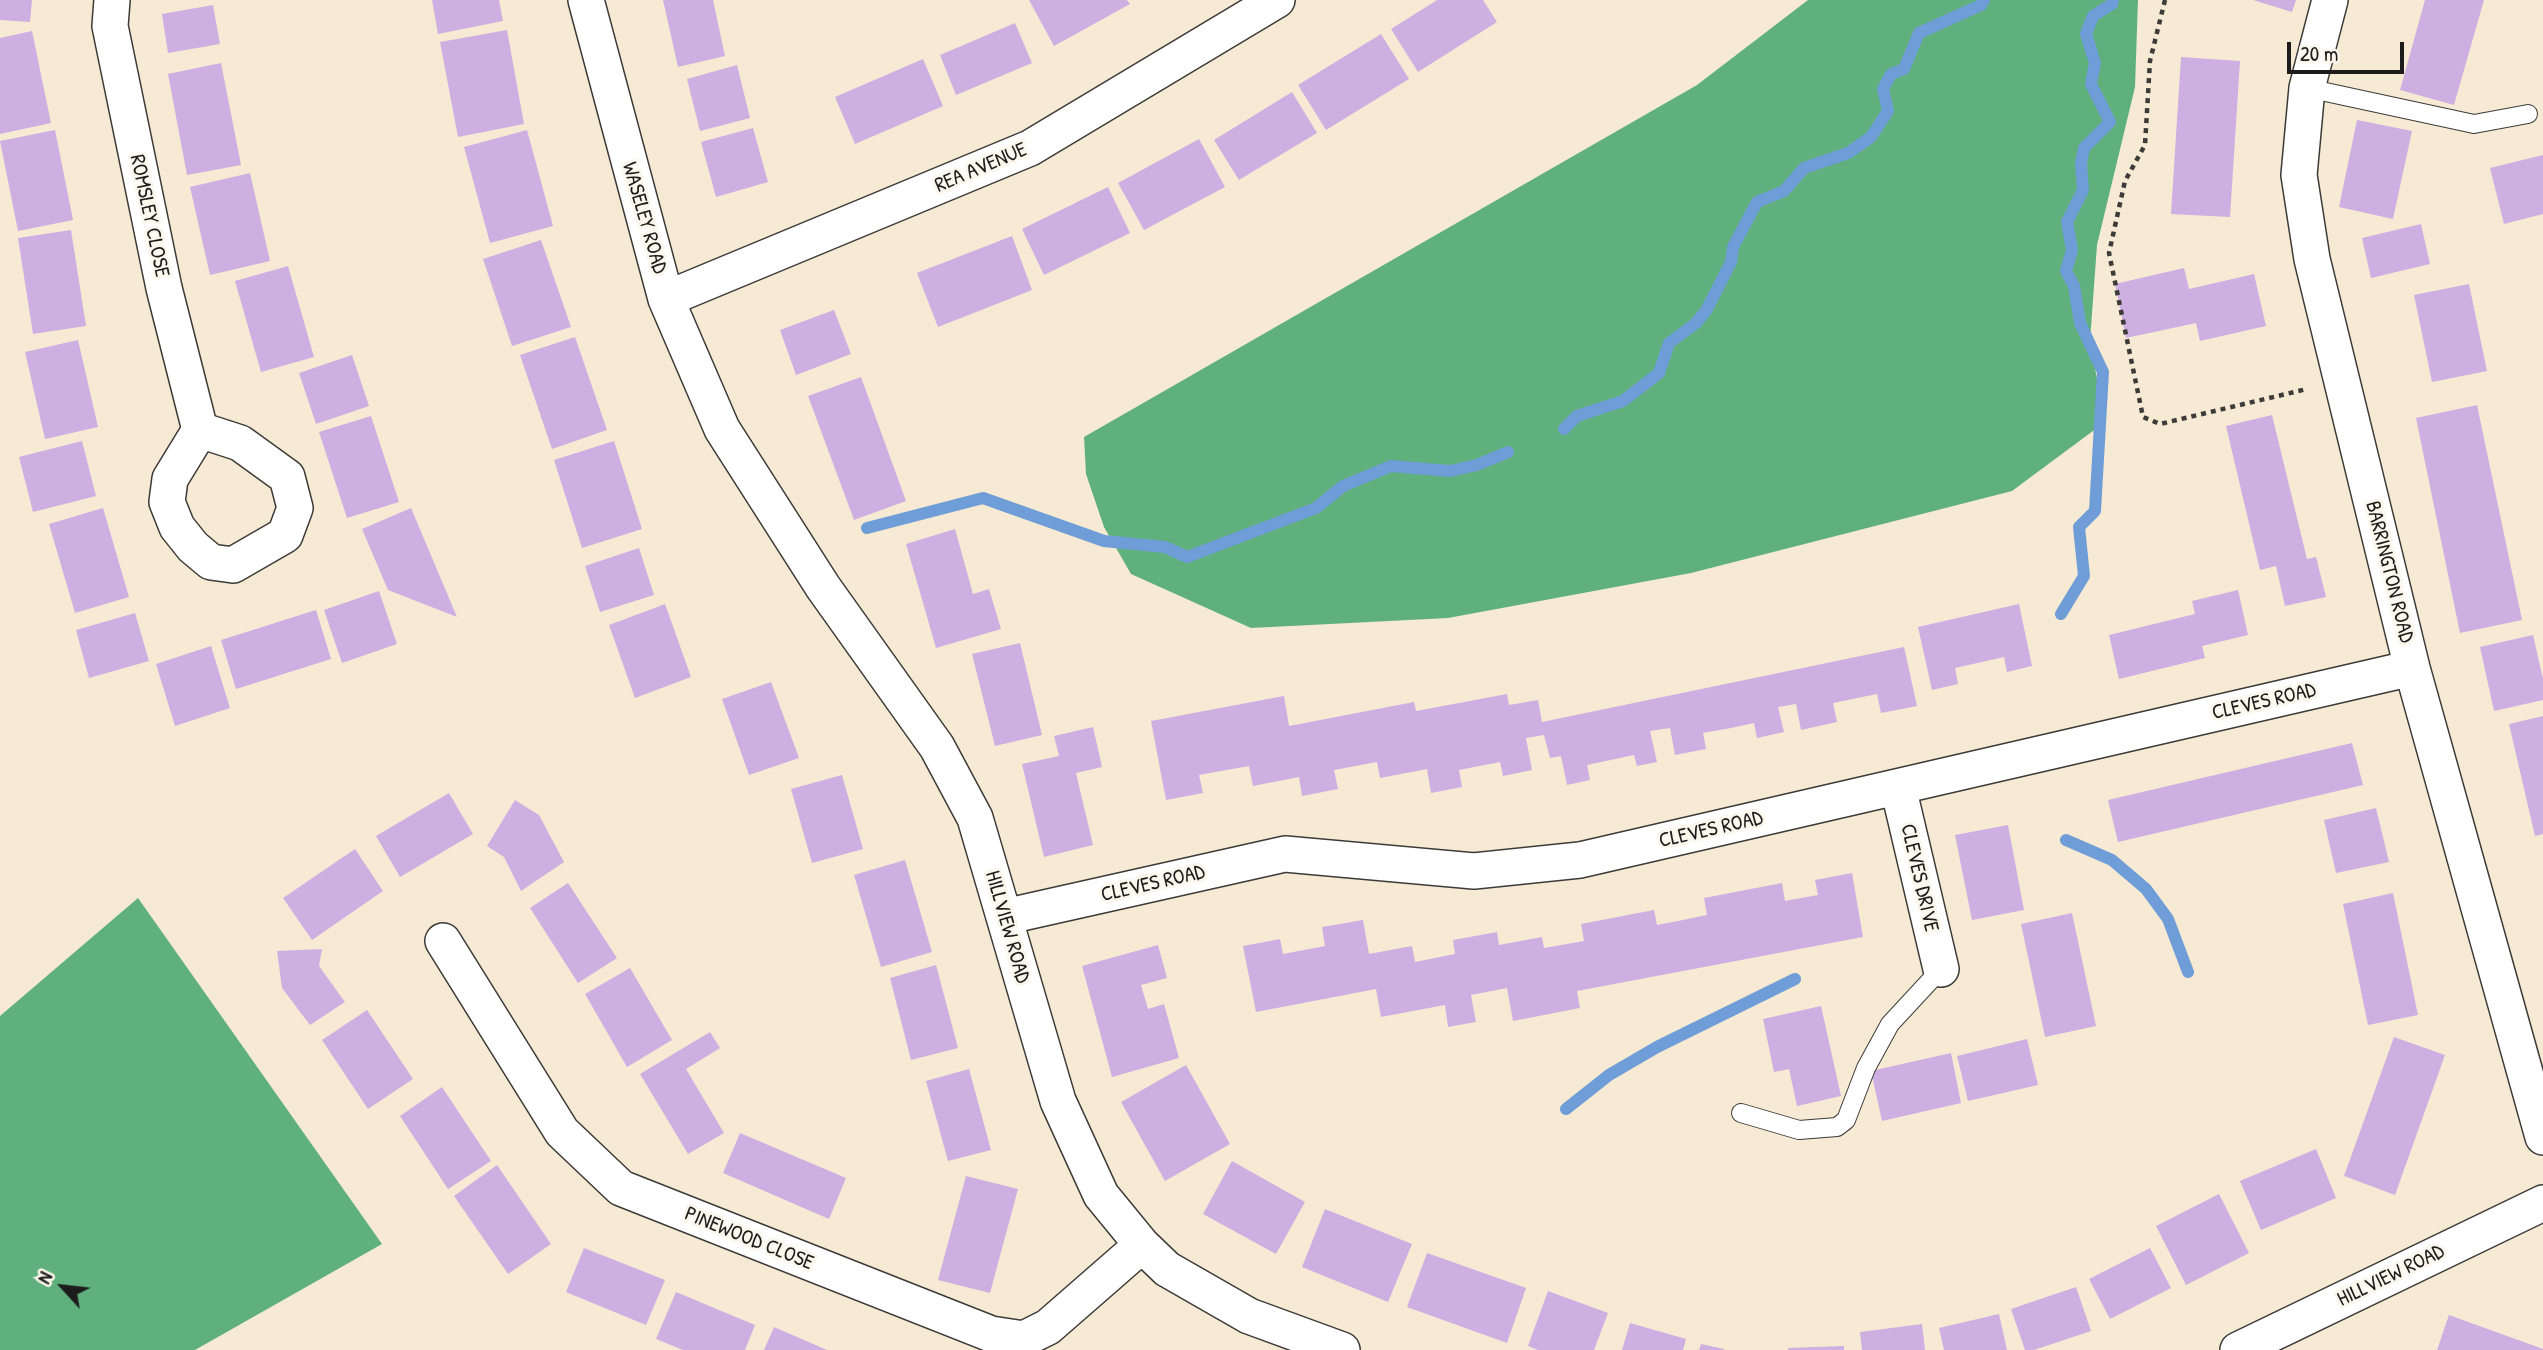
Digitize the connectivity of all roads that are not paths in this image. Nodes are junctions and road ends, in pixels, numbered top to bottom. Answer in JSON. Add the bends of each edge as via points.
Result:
{"nodes":[{"id":1,"x":112,"y":0,"type":"edge"},
{"id":2,"x":586,"y":0,"type":"edge"},
{"id":3,"x":1277,"y":0,"type":"edge"},
{"id":4,"x":2330,"y":0,"type":"edge"},
{"id":5,"x":2307,"y":88,"type":"junction"},
{"id":6,"x":2528,"y":114,"type":"dead end"},
{"id":7,"x":666,"y":299,"type":"junction"},
{"id":8,"x":722,"y":429,"type":"joint"},
{"id":9,"x":200,"y":430,"type":"dead end"},
{"id":10,"x":2412,"y":668,"type":"junction"},
{"id":11,"x":1898,"y":787,"type":"junction"},
{"id":12,"x":1004,"y":917,"type":"junction"},
{"id":13,"x":443,"y":941,"type":"dead end"},
{"id":14,"x":1941,"y":969,"type":"joint"},
{"id":15,"x":1741,"y":1114,"type":"dead end"},
{"id":16,"x":2541,"y":1120,"type":"edge"},
{"id":17,"x":2543,"y":1203,"type":"edge"},
{"id":18,"x":1142,"y":1245,"type":"junction"},
{"id":19,"x":1342,"y":1350,"type":"edge"},
{"id":20,"x":2238,"y":1350,"type":"edge"}],
"edges":[{"from":1,"to":9,"type":"street","name":"ROMSLEY CLOSE","via":[[115,52],[164,288]]},
{"from":2,"to":7,"type":"street","name":"WASELEY ROAD"},
{"from":3,"to":7,"type":"street","name":"REA AVENUE","via":[[1030,148]]},
{"from":4,"to":5,"type":"street","name":"BARRINGTON ROAD"},
{"from":5,"to":6,"type":"lane","via":[[2474,124]]},
{"from":5,"to":10,"type":"street","name":"BARRINGTON ROAD","via":[[2299,175],[2312,259]]},
{"from":7,"to":8,"type":"street","name":"WASELEY ROAD"},
{"from":8,"to":12,"type":"street","name":"HILLVIEW ROAD","via":[[823,587],[937,747],[975,818]]},
{"from":10,"to":11,"type":"street","name":"CLEVES ROAD"},
{"from":10,"to":16,"type":"street","name":"BARRINGTON ROAD"},
{"from":11,"to":12,"type":"street","name":"CLEVES ROAD","via":[[1580,860],[1474,872],[1284,854]]},
{"from":11,"to":14,"type":"street","name":"CLEVES DRIVE"},
{"from":12,"to":18,"type":"street","name":"HILLVIEW ROAD","via":[[1058,1101],[1101,1195]]},
{"from":13,"to":18,"type":"street","name":"PINEWOOD CLOSE","via":[[562,1132],[621,1188],[992,1334],[1024,1339],[1048,1327]]},
{"from":14,"to":15,"type":"lane","via":[[1890,1024],[1866,1068],[1852,1108],[1837,1127],[1799,1130]]},
{"from":17,"to":20,"type":"street","name":"HILLVIEW ROAD"},
{"from":18,"to":19,"type":"street","name":"HILLVIEW ROAD","via":[[1167,1269],[1248,1317]]}]}
